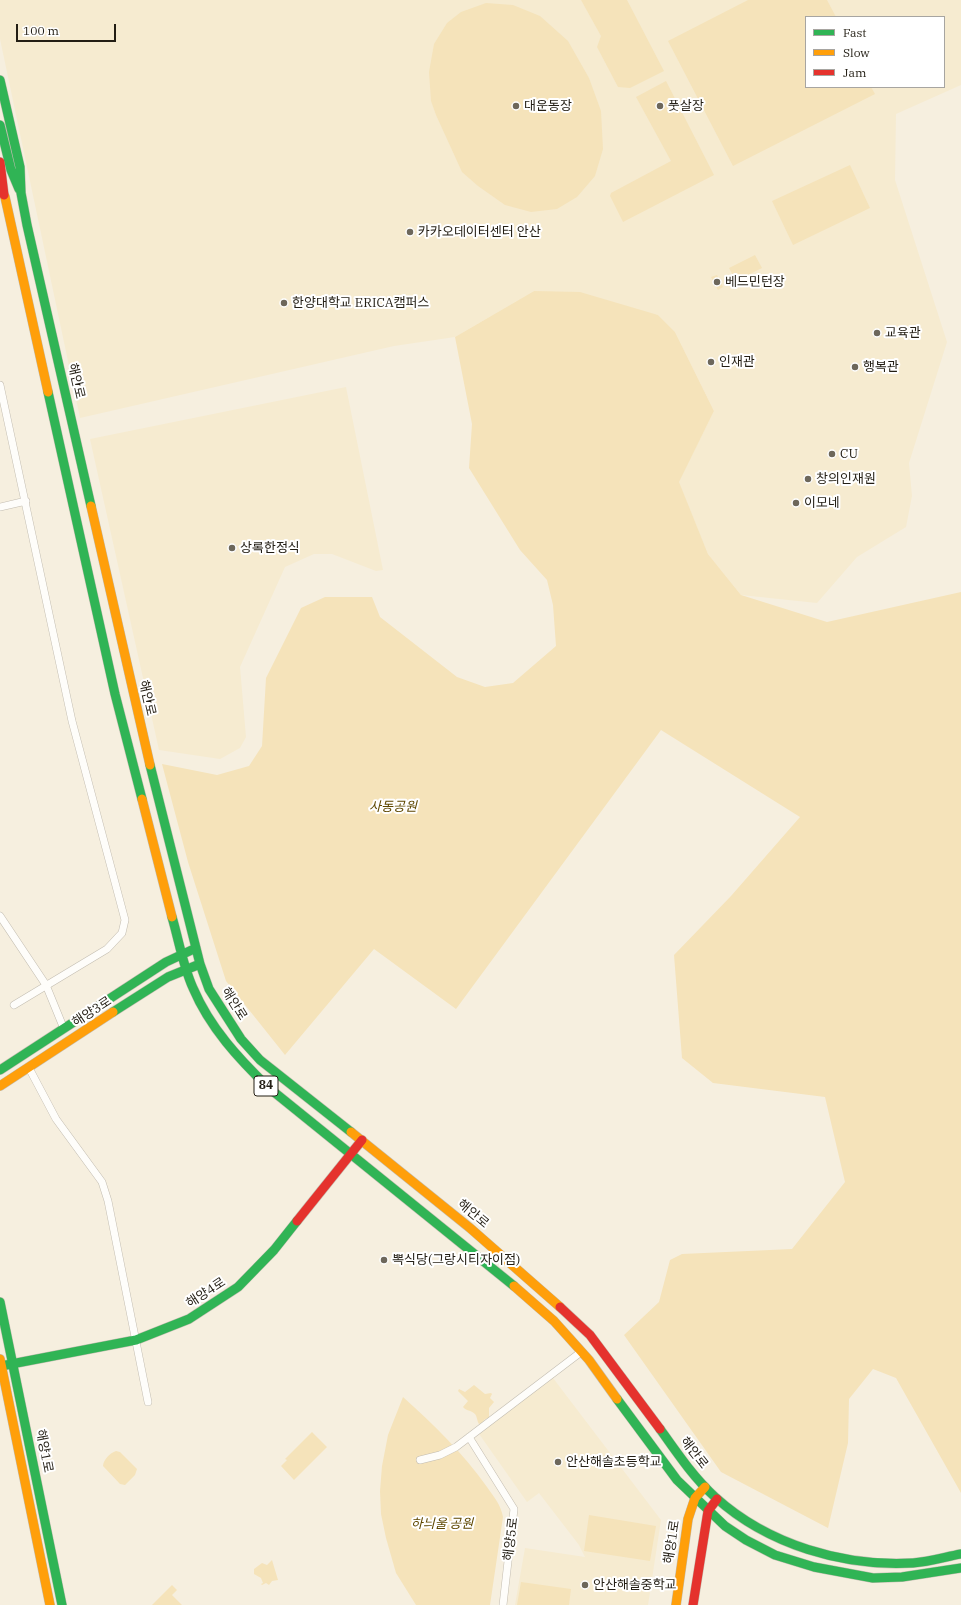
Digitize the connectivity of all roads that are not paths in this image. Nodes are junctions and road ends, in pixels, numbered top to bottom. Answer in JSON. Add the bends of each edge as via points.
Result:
{"nodes":[{"id":1,"x":0,"y":80,"type":"edge"},
{"id":2,"x":0,"y":125,"type":"edge"},
{"id":3,"x":0,"y":162,"type":"edge"},
{"id":4,"x":0,"y":187,"type":"edge"},
{"id":5,"x":21,"y":193,"type":"junction"},
{"id":6,"x":5,"y":197,"type":"junction"},
{"id":7,"x":0,"y":385,"type":"edge"},
{"id":8,"x":26,"y":501,"type":"junction"},
{"id":9,"x":0,"y":507,"type":"edge"},
{"id":10,"x":0,"y":916,"type":"edge"},
{"id":11,"x":196,"y":948,"type":"junction"},
{"id":12,"x":181,"y":954,"type":"junction"},
{"id":13,"x":200,"y":964,"type":"junction"},
{"id":14,"x":186,"y":970,"type":"junction"},
{"id":15,"x":46,"y":986,"type":"junction"},
{"id":16,"x":14,"y":1005,"type":"dead end"},
{"id":17,"x":64,"y":1029,"type":"junction"},
{"id":18,"x":29,"y":1068,"type":"junction"},
{"id":19,"x":0,"y":1070,"type":"edge"},
{"id":20,"x":0,"y":1086,"type":"edge"},
{"id":21,"x":362,"y":1140,"type":"junction"},
{"id":22,"x":350,"y":1154,"type":"junction"},
{"id":23,"x":0,"y":1302,"type":"edge"},
{"id":24,"x":136,"y":1340,"type":"junction"},
{"id":25,"x":581,"y":1352,"type":"junction"},
{"id":26,"x":1,"y":1363,"type":"edge"},
{"id":27,"x":13,"y":1364,"type":"junction"},
{"id":28,"x":148,"y":1402,"type":"dead end"},
{"id":29,"x":469,"y":1437,"type":"junction"},
{"id":30,"x":420,"y":1460,"type":"dead end"},
{"id":31,"x":705,"y":1487,"type":"junction"},
{"id":32,"x":695,"y":1498,"type":"junction"},
{"id":33,"x":717,"y":1499,"type":"junction"},
{"id":34,"x":708,"y":1511,"type":"junction"},
{"id":35,"x":961,"y":1554,"type":"edge"},
{"id":36,"x":961,"y":1568,"type":"edge"},
{"id":37,"x":50,"y":1605,"type":"edge"},
{"id":38,"x":62,"y":1605,"type":"edge"},
{"id":39,"x":502,"y":1605,"type":"edge"},
{"id":40,"x":676,"y":1605,"type":"edge"},
{"id":41,"x":693,"y":1605,"type":"edge"}],
"edges":[{"from":1,"to":5,"type":"main road","name":"해안로","number":"84","via":[[20,167]]},
{"from":2,"to":5,"type":"main road","via":[[11,170]]},
{"from":3,"to":6,"type":"main road"},
{"from":4,"to":6,"type":"main road","number":"84"},
{"from":5,"to":11,"type":"main road","name":"해안로","number":"84","via":[[136,707]]},
{"from":6,"to":12,"type":"main road","number":"84","via":[[115,694]]},
{"from":7,"to":8,"type":"street"},
{"from":8,"to":9,"type":"street"},
{"from":8,"to":15,"type":"street","via":[[72,721],[125,920],[122,933],[106,949]]},
{"from":10,"to":15,"type":"street"},
{"from":11,"to":12,"type":"main road","name":"해양3로"},
{"from":11,"to":13,"type":"main road","name":"해안로","number":"84"},
{"from":12,"to":14,"type":"main road","number":"84"},
{"from":12,"to":17,"type":"main road","name":"해양3로"},
{"from":13,"to":14,"type":"main road","name":"해양3로"},
{"from":13,"to":21,"type":"main road","name":"해안로","number":"84","via":[[209,989],[226,1017],[260,1060]]},
{"from":14,"to":18,"type":"main road","name":"해양3로","via":[[164,979]]},
{"from":14,"to":22,"type":"main road","number":"84","via":[[208,1019],[241,1061],[269,1088]]},
{"from":15,"to":16,"type":"street"},
{"from":15,"to":17,"type":"street"},
{"from":17,"to":19,"type":"main road","name":"해양3로"},
{"from":18,"to":20,"type":"main road","name":"해양3로"},
{"from":18,"to":24,"type":"street","via":[[56,1119],[102,1182]]},
{"from":21,"to":22,"type":"main road","name":"해양4로"},
{"from":21,"to":31,"type":"main road","name":"해안로","number":"84","via":[[470,1228],[581,1325],[691,1473]]},
{"from":22,"to":24,"type":"main road","name":"해양4로","via":[[274,1250],[238,1288],[189,1320]]},
{"from":22,"to":25,"type":"main road","number":"84","via":[[514,1286],[554,1321]]},
{"from":23,"to":27,"type":"main road","name":"해양1로"},
{"from":24,"to":27,"type":"main road","name":"해양4로"},
{"from":24,"to":28,"type":"street"},
{"from":25,"to":29,"type":"street"},
{"from":25,"to":32,"type":"main road","number":"84","via":[[651,1446]]},
{"from":26,"to":27,"type":"main road","name":"해양4로"},
{"from":26,"to":37,"type":"main road","name":"해양1로"},
{"from":27,"to":38,"type":"main road","name":"해양1로"},
{"from":29,"to":30,"type":"street","via":[[440,1455]]},
{"from":29,"to":39,"type":"street","name":"해양5로","via":[[514,1509]]},
{"from":31,"to":32,"type":"main road","name":"해양1로"},
{"from":31,"to":33,"type":"main road","name":"해안로","number":"84"},
{"from":32,"to":34,"type":"main road","number":"84"},
{"from":32,"to":40,"type":"main road","name":"해양1로","via":[[688,1519]]},
{"from":33,"to":34,"type":"main road"},
{"from":33,"to":35,"type":"main road","name":"해안로","number":"84","via":[[760,1530],[794,1545],[828,1555],[888,1563],[914,1563]]},
{"from":34,"to":36,"type":"main road","number":"84","via":[[746,1540],[775,1555],[814,1567],[873,1578],[902,1577]]},
{"from":34,"to":41,"type":"main road"}]}
